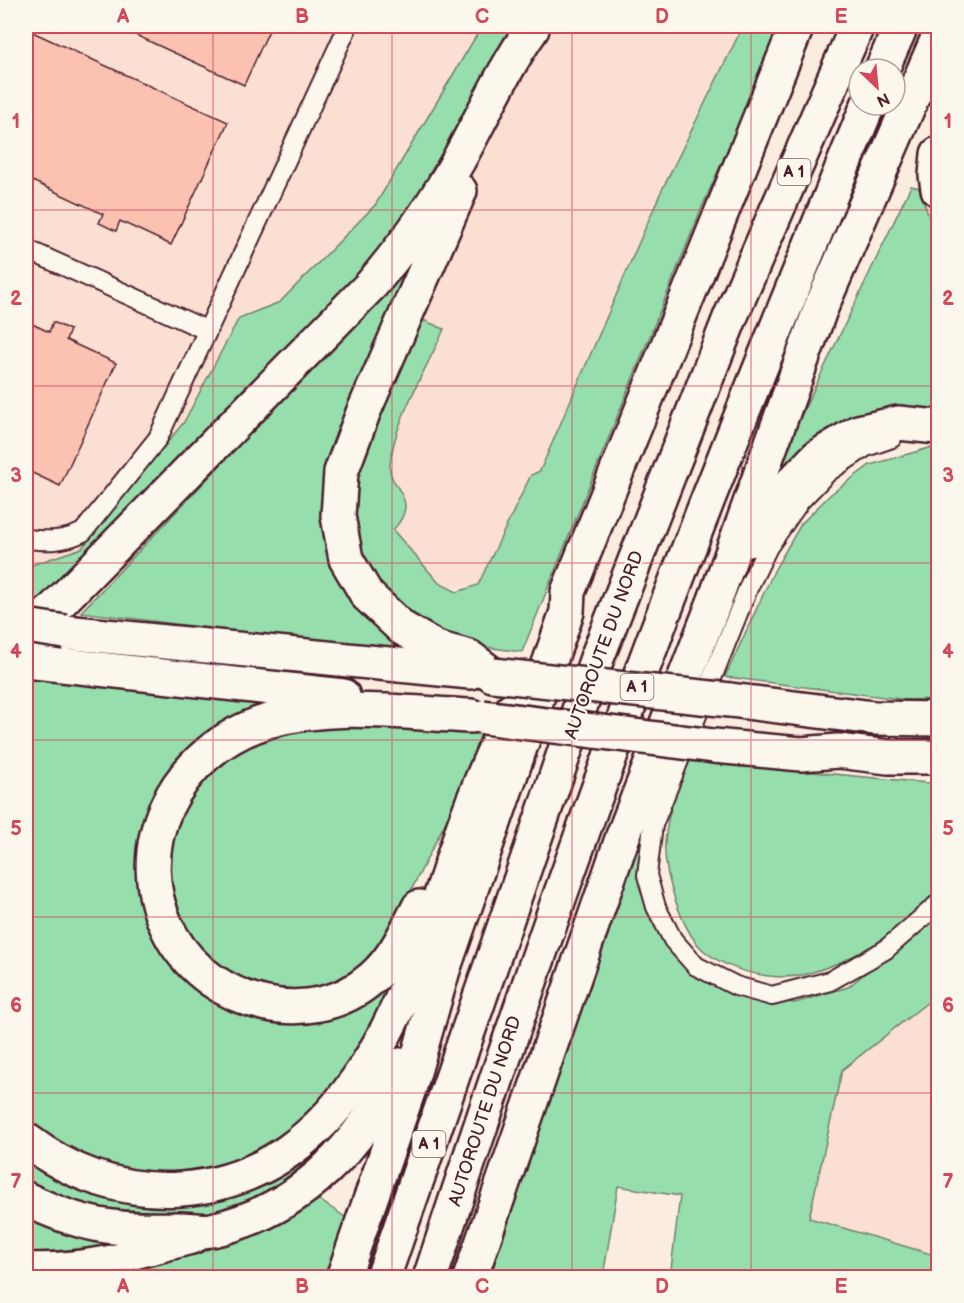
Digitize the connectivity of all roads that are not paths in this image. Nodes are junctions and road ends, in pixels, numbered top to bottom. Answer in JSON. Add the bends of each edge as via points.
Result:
{"nodes":[{"id":1,"x":348,"y":26,"type":"edge"},
{"id":2,"x":797,"y":26,"type":"edge"},
{"id":3,"x":857,"y":26,"type":"edge"},
{"id":4,"x":900,"y":26,"type":"edge"},
{"id":5,"x":533,"y":27,"type":"edge"},
{"id":6,"x":939,"y":38,"type":"edge"},
{"id":7,"x":887,"y":57,"type":"edge"},
{"id":8,"x":863,"y":117,"type":"edge"},
{"id":9,"x":939,"y":154,"type":"edge"},
{"id":10,"x":939,"y":189,"type":"edge"},
{"id":11,"x":26,"y":249,"type":"edge"},
{"id":12,"x":206,"y":330,"type":"junction"},
{"id":13,"x":931,"y":427,"type":"edge"},
{"id":14,"x":26,"y":539,"type":"edge"},
{"id":15,"x":568,"y":592,"type":"junction"},
{"id":16,"x":715,"y":600,"type":"junction"},
{"id":17,"x":60,"y":620,"type":"junction"},
{"id":18,"x":26,"y":626,"type":"edge"},
{"id":19,"x":28,"y":651,"type":"edge"},
{"id":20,"x":493,"y":675,"type":"junction"},
{"id":21,"x":477,"y":716,"type":"junction"},
{"id":22,"x":939,"y":719,"type":"edge"},
{"id":23,"x":801,"y":754,"type":"junction"},
{"id":24,"x":939,"y":757,"type":"edge"},
{"id":25,"x":939,"y":770,"type":"edge"},
{"id":26,"x":461,"y":835,"type":"junction"},
{"id":27,"x":939,"y":904,"type":"edge"},
{"id":28,"x":442,"y":970,"type":"junction"},
{"id":29,"x":26,"y":1140,"type":"edge"},
{"id":30,"x":26,"y":1199,"type":"edge"},
{"id":31,"x":210,"y":1230,"type":"junction"},
{"id":32,"x":26,"y":1267,"type":"edge"},
{"id":33,"x":343,"y":1278,"type":"edge"},
{"id":34,"x":383,"y":1278,"type":"edge"},
{"id":35,"x":430,"y":1278,"type":"edge"},
{"id":36,"x":470,"y":1278,"type":"edge"}],
"edges":[{"from":1,"to":12,"type":"street"},
{"from":2,"to":15,"type":"highway"},
{"from":3,"to":34,"type":"highway","name":"AUTOROUTE DU NORD","number":"A 1","via":[[730,318],[601,647]]},
{"from":4,"to":7,"type":"highway"},
{"from":5,"to":17,"type":"highway","via":[[513,56],[436,199],[404,246]]},
{"from":5,"to":20,"type":"highway","via":[[522,62],[464,182],[363,413],[341,472],[338,516],[346,559],[367,595],[402,628],[436,648],[469,657]]},
{"from":6,"to":16,"type":"highway","via":[[820,310]]},
{"from":8,"to":35,"type":"highway","name":"AUTOROUTE DU NORD","number":"A 1","via":[[713,486],[645,665],[514,1024]]},
{"from":9,"to":10,"type":"highway"},
{"from":11,"to":12,"type":"street"},
{"from":12,"to":14,"type":"street","via":[[158,438],[83,532],[52,542]]},
{"from":13,"to":16,"type":"highway","via":[[898,423],[858,432],[817,457],[750,536]]},
{"from":13,"to":27,"type":"street","via":[[867,447],[828,472],[800,501],[768,547],[748,586],[653,825],[647,875],[656,907],[673,940],[696,966],[736,986],[772,996],[830,981],[885,950]]},
{"from":15,"to":26,"type":"highway","via":[[551,606]]},
{"from":15,"to":28,"type":"highway","via":[[567,612]]},
{"from":16,"to":36,"type":"highway","via":[[619,847]]},
{"from":17,"to":18,"type":"highway","bridge":true},
{"from":17,"to":19,"type":"highway"},
{"from":17,"to":20,"type":"highway"},
{"from":19,"to":21,"type":"highway"},
{"from":20,"to":22,"type":"highway","bridge":true,"via":[[874,718]]},
{"from":21,"to":23,"type":"highway","bridge":true},
{"from":21,"to":26,"type":"highway","via":[[340,709],[266,722],[227,739],[189,770],[160,820],[154,874],[160,908],[173,938],[201,972],[226,991],[262,1005],[292,1008],[324,1004],[371,979],[392,956]]},
{"from":23,"to":24,"type":"highway","via":[[838,751],[888,757]]},
{"from":23,"to":25,"type":"street","via":[[834,763]]},
{"from":26,"to":29,"type":"highway","via":[[397,1012],[364,1071],[328,1120],[284,1155],[250,1172],[203,1187],[156,1190],[112,1184],[69,1168]]},
{"from":28,"to":31,"type":"highway","via":[[386,1094],[350,1147],[325,1172],[263,1213]]},
{"from":28,"to":33,"type":"highway","via":[[410,1086]]},
{"from":30,"to":31,"type":"highway","via":[[86,1223],[153,1231]]},
{"from":31,"to":32,"type":"main road","via":[[193,1239],[108,1260],[54,1268]]}]}
